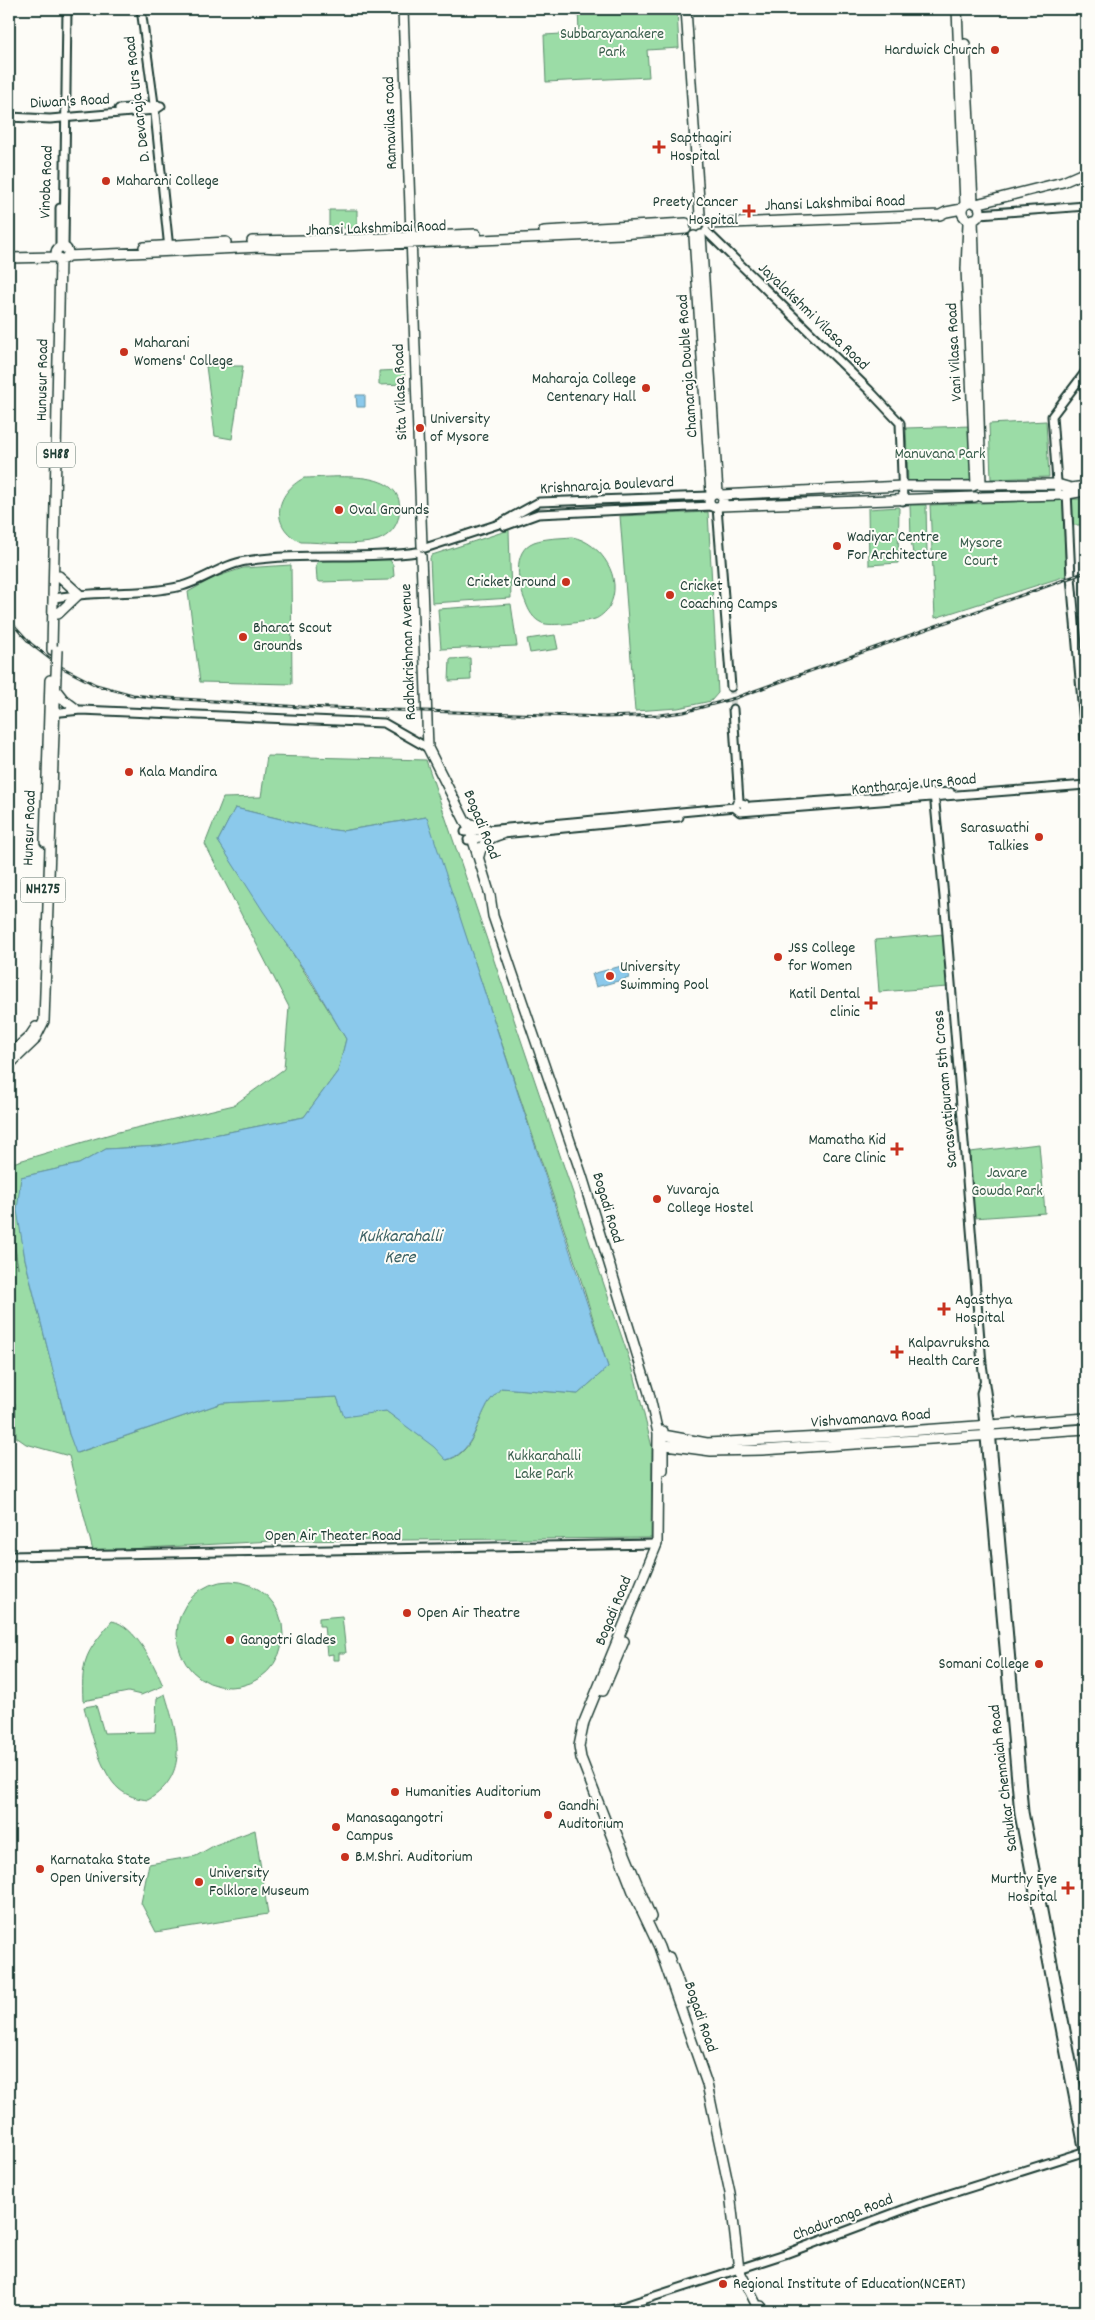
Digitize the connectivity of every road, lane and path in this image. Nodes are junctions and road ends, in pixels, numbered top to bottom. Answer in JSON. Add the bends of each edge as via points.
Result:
{"nodes":[{"id":1,"x":67,"y":9,"type":"edge"},
{"id":2,"x":141,"y":9,"type":"edge"},
{"id":3,"x":403,"y":9,"type":"edge"},
{"id":4,"x":684,"y":9,"type":"edge"},
{"id":5,"x":957,"y":9,"type":"edge"},
{"id":6,"x":963,"y":9,"type":"edge"},
{"id":7,"x":157,"y":107,"type":"junction"},
{"id":8,"x":9,"y":115,"type":"edge"},
{"id":9,"x":64,"y":116,"type":"junction"},
{"id":10,"x":1086,"y":172,"type":"edge"},
{"id":11,"x":1086,"y":206,"type":"edge"},
{"id":12,"x":970,"y":211,"type":"junction"},
{"id":13,"x":697,"y":215,"type":"junction"},
{"id":14,"x":686,"y":226,"type":"junction"},
{"id":15,"x":702,"y":232,"type":"junction"},
{"id":16,"x":410,"y":240,"type":"junction"},
{"id":17,"x":169,"y":248,"type":"junction"},
{"id":18,"x":9,"y":253,"type":"edge"},
{"id":19,"x":62,"y":254,"type":"junction"},
{"id":20,"x":9,"y":258,"type":"edge"},
{"id":21,"x":1086,"y":371,"type":"edge"},
{"id":22,"x":977,"y":485,"type":"junction"},
{"id":23,"x":902,"y":486,"type":"junction"},
{"id":24,"x":1086,"y":486,"type":"edge"},
{"id":25,"x":1062,"y":489,"type":"junction"},
{"id":26,"x":1086,"y":491,"type":"edge"},
{"id":27,"x":715,"y":495,"type":"junction"},
{"id":28,"x":978,"y":497,"type":"junction"},
{"id":29,"x":903,"y":501,"type":"junction"},
{"id":30,"x":716,"y":506,"type":"junction"},
{"id":31,"x":422,"y":551,"type":"junction"},
{"id":32,"x":59,"y":576,"type":"junction"},
{"id":33,"x":79,"y":594,"type":"junction"},
{"id":34,"x":56,"y":597,"type":"junction"},
{"id":35,"x":58,"y":614,"type":"junction"},
{"id":36,"x":54,"y":650,"type":"junction"},
{"id":37,"x":53,"y":675,"type":"junction"},
{"id":38,"x":731,"y":686,"type":"tunnel mouth"},
{"id":39,"x":56,"y":690,"type":"junction"},
{"id":40,"x":78,"y":709,"type":"junction"},
{"id":41,"x":733,"y":709,"type":"tunnel mouth"},
{"id":42,"x":52,"y":710,"type":"junction"},
{"id":43,"x":1086,"y":747,"type":"edge"},
{"id":44,"x":428,"y":748,"type":"junction"},
{"id":45,"x":1086,"y":781,"type":"edge"},
{"id":46,"x":1086,"y":785,"type":"edge"},
{"id":47,"x":934,"y":795,"type":"junction"},
{"id":48,"x":740,"y":807,"type":"junction"},
{"id":49,"x":566,"y":826,"type":"junction"},
{"id":50,"x":489,"y":830,"type":"joint"},
{"id":51,"x":468,"y":833,"type":"junction"},
{"id":52,"x":502,"y":834,"type":"junction"},
{"id":53,"x":479,"y":858,"type":"junction"},
{"id":54,"x":491,"y":909,"type":"junction"},
{"id":55,"x":9,"y":1055,"type":"edge"},
{"id":56,"x":9,"y":1065,"type":"edge"},
{"id":57,"x":1086,"y":1418,"type":"edge"},
{"id":58,"x":987,"y":1424,"type":"junction"},
{"id":59,"x":1086,"y":1429,"type":"edge"},
{"id":60,"x":988,"y":1437,"type":"junction"},
{"id":61,"x":660,"y":1439,"type":"junction"},
{"id":62,"x":657,"y":1544,"type":"junction"},
{"id":63,"x":9,"y":1556,"type":"edge"},
{"id":64,"x":619,"y":1849,"type":"junction"},
{"id":65,"x":1086,"y":2136,"type":"edge"},
{"id":66,"x":1086,"y":2152,"type":"edge"},
{"id":67,"x":742,"y":2270,"type":"junction"},
{"id":68,"x":763,"y":2309,"type":"edge"},
{"id":69,"x":609,"y":2311,"type":"edge"}],
"edges":[{"from":1,"to":9,"type":"street","name":"Vinoba Road"},
{"from":2,"to":7,"type":"street","name":"D. Devaraja Urs Road"},
{"from":3,"to":16,"type":"main road","name":"Ramavilas road"},
{"from":4,"to":13,"type":"main road"},
{"from":5,"to":12,"type":"main road","name":"Vani Vilasa Road"},
{"from":6,"to":12,"type":"main road","name":"Vani Vilasa Road"},
{"from":7,"to":9,"type":"street","name":"Diwan's Road"},
{"from":7,"to":17,"type":"street","name":"D. Devaraja Urs Road"},
{"from":8,"to":9,"type":"street","name":"Diwan's Road","via":[[50,119]]},
{"from":9,"to":19,"type":"street","name":"Vinoba Road"},
{"from":10,"to":12,"type":"main road"},
{"from":11,"to":12,"type":"street"},
{"from":12,"to":15,"type":"main road","name":"Jhansi Lakshmibai Road","via":[[946,218],[940,215]]},
{"from":12,"to":22,"type":"main road","name":"Vani Vilasa Road"},
{"from":13,"to":14,"type":"main road","via":[[689,217]]},
{"from":13,"to":15,"type":"main road","via":[[705,218]]},
{"from":14,"to":15,"type":"main road"},
{"from":14,"to":16,"type":"main road","name":"Jhansi Lakshmibai Road"},
{"from":15,"to":23,"type":"street","name":"Jayalakshmi Vilasa Road","via":[[870,390],[900,424]]},
{"from":15,"to":27,"type":"main road","name":"Chamaraja Double Road"},
{"from":16,"to":17,"type":"main road","name":"Jhansi Lakshmibai Road"},
{"from":16,"to":31,"type":"main road","name":"Sita Vilasa Road"},
{"from":17,"to":19,"type":"main road","name":"Jhansi Lakshmibai Road"},
{"from":18,"to":19,"type":"main road","name":"Jhansi Lakshmibai Road"},
{"from":19,"to":20,"type":"main road","name":"Jhansi Lakshmibai Road"},
{"from":19,"to":32,"type":"main road","name":"Hunsur Road"},
{"from":19,"to":34,"type":"main road","name":"Hunusur Road","number":"SH88"},
{"from":21,"to":25,"type":"street","via":[[1052,416]]},
{"from":22,"to":23,"type":"main road","name":"Krishnaraja Boulevard"},
{"from":22,"to":25,"type":"main road","name":"Krishnaraja Boulevard"},
{"from":22,"to":28,"type":"main road","name":"Vani Vilasa Road","via":[[985,490]]},
{"from":23,"to":27,"type":"main road","name":"Krishnaraja Boulevard"},
{"from":23,"to":29,"type":"street"},
{"from":24,"to":25,"type":"main road","name":"Krishnaraja Boulevard"},
{"from":25,"to":26,"type":"main road","name":"Krishnaraja Boulevard"},
{"from":25,"to":28,"type":"main road","name":"Krishnaraja Boulevard"},
{"from":25,"to":43,"type":"street"},
{"from":27,"to":30,"type":"main road","via":[[709,502]]},
{"from":27,"to":30,"type":"main road","via":[[723,500]]},
{"from":27,"to":31,"type":"street","name":"Krishnaraja Boulevard","via":[[539,502],[499,524]]},
{"from":28,"to":29,"type":"main road","name":"Krishnaraja Boulevard"},
{"from":29,"to":30,"type":"main road","name":"Krishnaraja Boulevard"},
{"from":30,"to":31,"type":"street","name":"Krishnaraja Boulevard","via":[[538,514],[490,532]]},
{"from":30,"to":38,"type":"street"},
{"from":31,"to":33,"type":"street","via":[[397,555],[299,555],[243,561],[183,586]]},
{"from":31,"to":44,"type":"main road","name":"Radhakrishnan Avenue"},
{"from":32,"to":33,"type":"main road"},
{"from":32,"to":34,"type":"main road","name":"Hunsur Road"},
{"from":33,"to":34,"type":"street"},
{"from":33,"to":35,"type":"main road"},
{"from":34,"to":35,"type":"main road","name":"Hunsur Road"},
{"from":34,"to":36,"type":"main road","name":"Hunusur Road","number":"SH88"},
{"from":35,"to":36,"type":"main road","name":"Hunsur Road"},
{"from":36,"to":37,"type":"main road","name":"Hunsur Road","number":"SH88"},
{"from":37,"to":39,"type":"main road"},
{"from":37,"to":42,"type":"main road","name":"Hunsur Road","number":"SH88"},
{"from":39,"to":40,"type":"main road"},
{"from":39,"to":42,"type":"main road"},
{"from":40,"to":42,"type":"street"},
{"from":40,"to":44,"type":"street","via":[[384,724]]},
{"from":41,"to":48,"type":"street"},
{"from":42,"to":55,"type":"main road","name":"Hunsur Road","number":"NH275","via":[[40,1011],[37,1026],[30,1036]]},
{"from":42,"to":56,"type":"main road","via":[[44,1021],[34,1041]]},
{"from":44,"to":51,"type":"main road","name":"Bogadi Road","via":[[452,792]]},
{"from":45,"to":47,"type":"street","name":"Kantharaje Urs Road"},
{"from":46,"to":47,"type":"street","name":"Kantharaje Urs Road"},
{"from":47,"to":48,"type":"street","name":"Kantharaje Urs Road"},
{"from":47,"to":58,"type":"street","name":"Sarasvatipuram 5th Cross","via":[[984,1383],[981,1393]]},
{"from":48,"to":49,"type":"street","name":"Kantharaje Urs Road"},
{"from":49,"to":50,"type":"street","name":"Kantharaje Urs Road"},
{"from":49,"to":52,"type":"street","name":"Kantharaje Urs Road"},
{"from":50,"to":51,"type":"main road"},
{"from":51,"to":52,"type":"street","name":"Kantharaje Urs Road"},
{"from":51,"to":53,"type":"main road","name":"Bogadi Road"},
{"from":51,"to":54,"type":"main road","name":"Bogadi Road"},
{"from":52,"to":53,"type":"main road","via":[[484,843]]},
{"from":53,"to":54,"type":"main road","name":"Bogadi Road"},
{"from":54,"to":61,"type":"main road","name":"Bogadi Road","via":[[582,1176],[644,1376]]},
{"from":57,"to":58,"type":"main road","name":"Vishvamanava Road"},
{"from":58,"to":60,"type":"street","name":"Sahukar Chennaiah Road"},
{"from":58,"to":61,"type":"main road","name":"Vishvamanava Road","via":[[707,1443]]},
{"from":59,"to":60,"type":"main road","name":"Vishvamanava Road"},
{"from":60,"to":61,"type":"main road","name":"Vishvamanava Road","via":[[711,1451]]},
{"from":60,"to":65,"type":"street","name":"Sahukar Chennaiah Road","via":[[1024,1812]]},
{"from":60,"to":66,"type":"street","name":"Sahukar Chennaiah Road","via":[[1019,1814]]},
{"from":61,"to":62,"type":"main road","name":"Bogadi Road"},
{"from":61,"to":64,"type":"main road","via":[[662,1544],[589,1724],[585,1751]]},
{"from":62,"to":63,"type":"street","name":"Open Air Theater Road"},
{"from":62,"to":64,"type":"main road","name":"Bogadi Road","via":[[584,1722],[579,1746]]},
{"from":64,"to":67,"type":"main road","name":"Bogadi Road","via":[[634,1894],[660,1947],[709,2089]]},
{"from":64,"to":67,"type":"main road","name":"Bogadi Road","via":[[630,1865],[676,1973],[717,2100],[740,2212]]},
{"from":66,"to":67,"type":"street","name":"Chaduranga Road","via":[[921,2203]]},
{"from":67,"to":68,"type":"main road"},
{"from":67,"to":69,"type":"street","name":"Chaduranga Road"}]}
